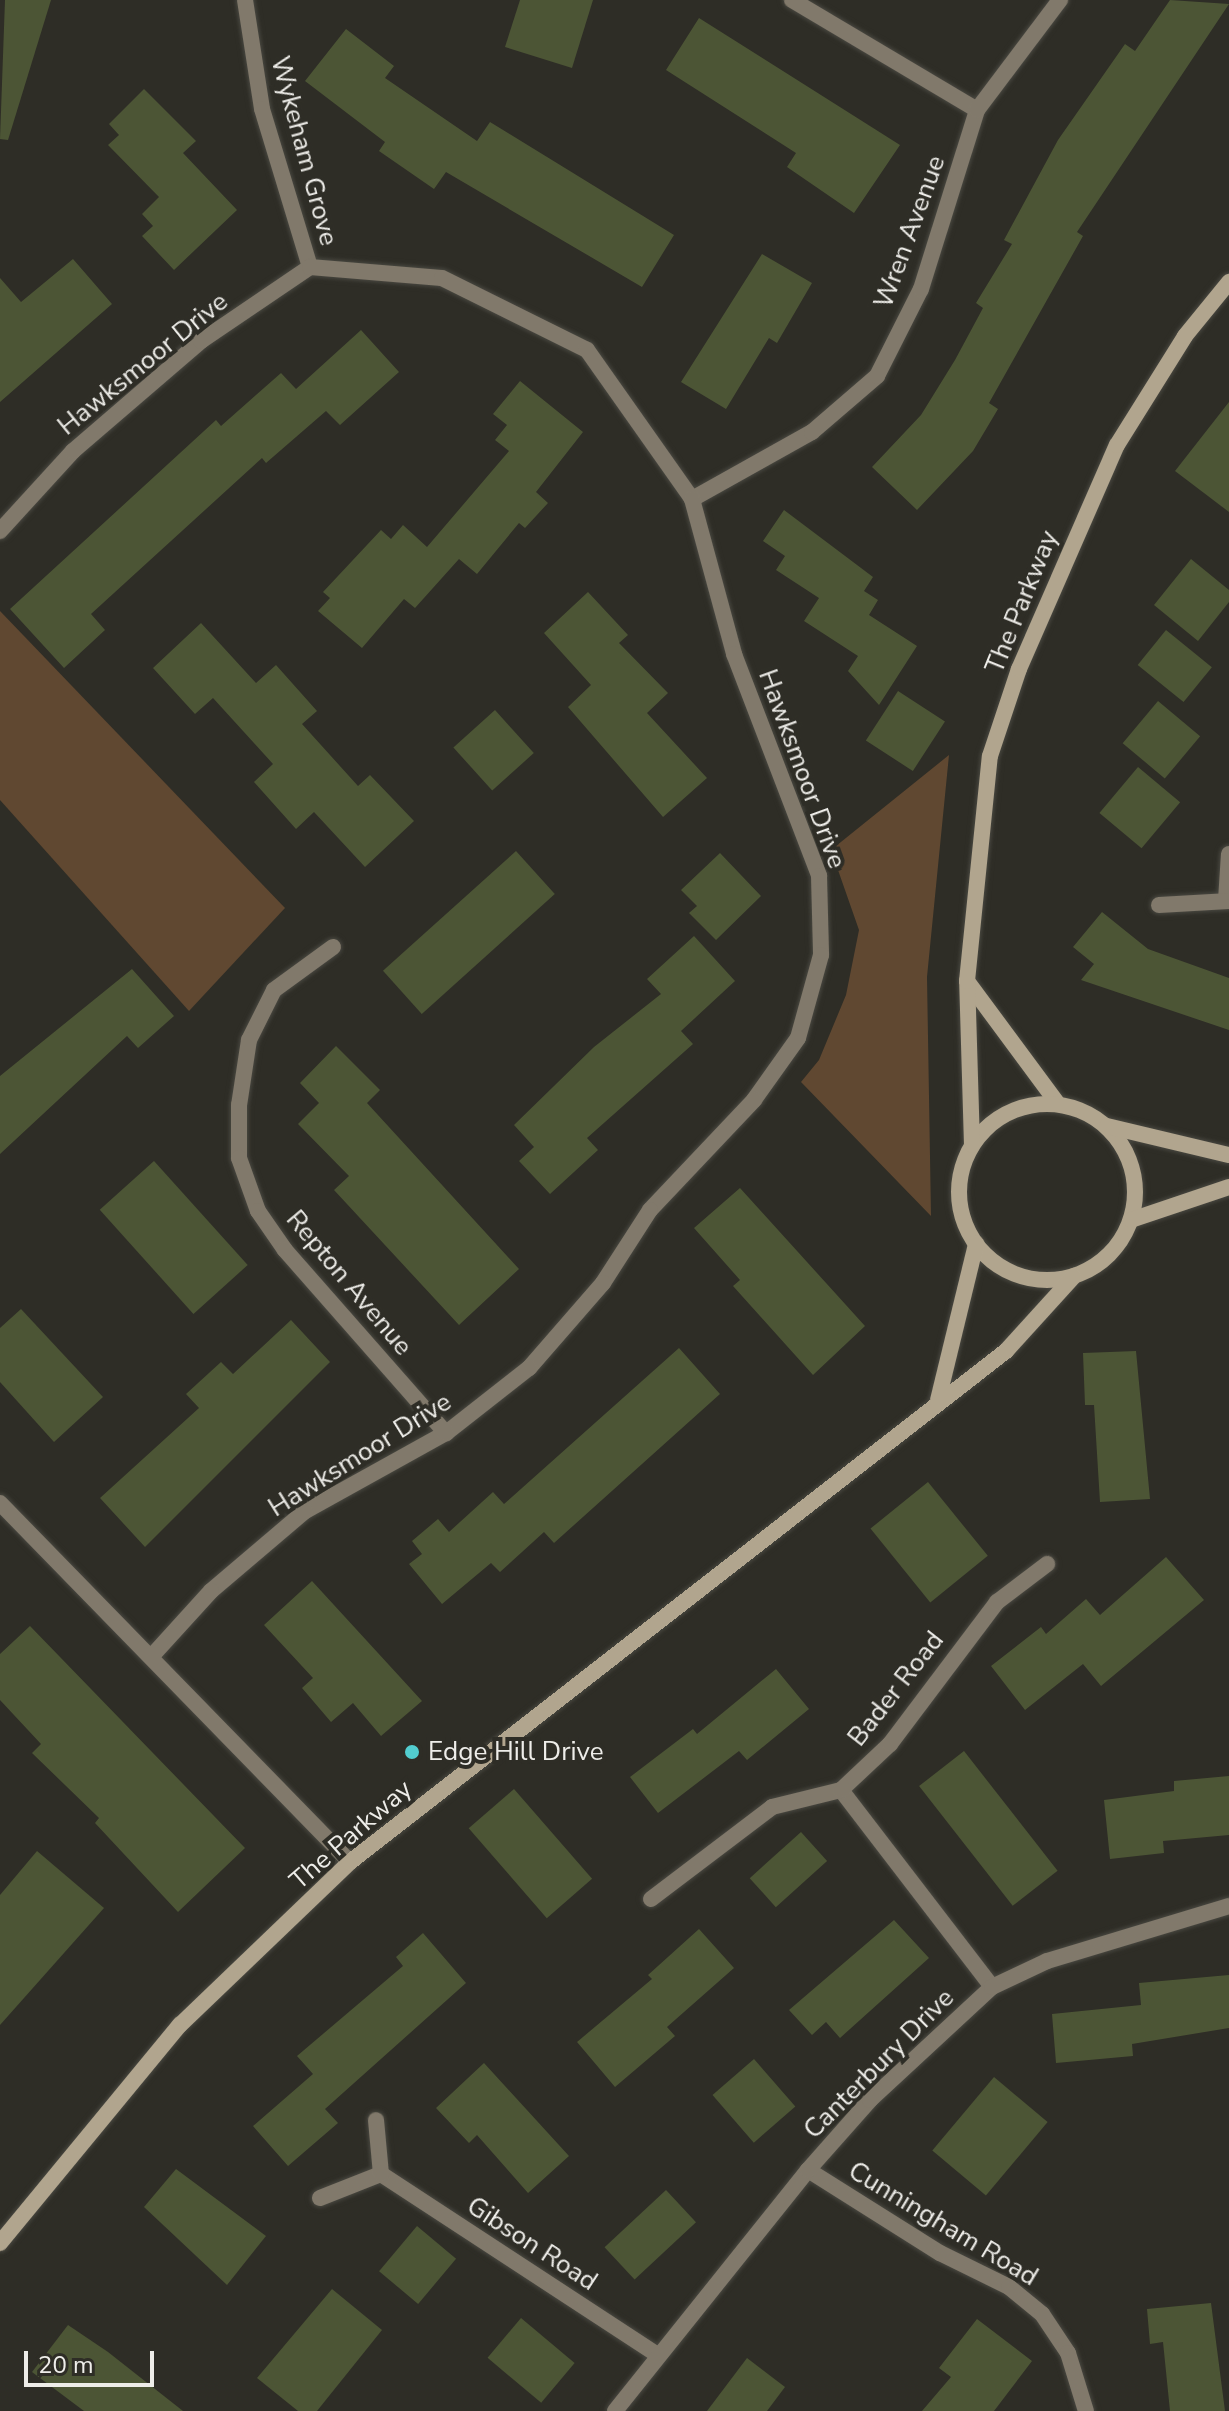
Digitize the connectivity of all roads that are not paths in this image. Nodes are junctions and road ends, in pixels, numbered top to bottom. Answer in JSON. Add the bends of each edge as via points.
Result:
{"nodes":[{"id":1,"x":245,"y":0,"type":"edge"},
{"id":2,"x":792,"y":0,"type":"edge"},
{"id":3,"x":1060,"y":0,"type":"edge"},
{"id":4,"x":977,"y":110,"type":"junction"},
{"id":5,"x":310,"y":267,"type":"junction"},
{"id":6,"x":1229,"y":282,"type":"edge"},
{"id":7,"x":692,"y":499,"type":"junction"},
{"id":8,"x":0,"y":531,"type":"edge"},
{"id":9,"x":1229,"y":854,"type":"edge"},
{"id":10,"x":1227,"y":900,"type":"edge"},
{"id":11,"x":1159,"y":905,"type":"dead end"},
{"id":12,"x":333,"y":947,"type":"dead end"},
{"id":13,"x":967,"y":981,"type":"junction"},
{"id":14,"x":1058,"y":1104,"type":"junction"},
{"id":15,"x":1107,"y":1126,"type":"junction"},
{"id":16,"x":972,"y":1145,"type":"junction"},
{"id":17,"x":1229,"y":1155,"type":"edge"},
{"id":18,"x":1229,"y":1187,"type":"edge"},
{"id":19,"x":1131,"y":1220,"type":"junction"},
{"id":20,"x":976,"y":1244,"type":"junction"},
{"id":21,"x":1074,"y":1276,"type":"junction"},
{"id":22,"x":938,"y":1400,"type":"junction"},
{"id":23,"x":446,"y":1433,"type":"junction"},
{"id":24,"x":0,"y":1503,"type":"edge"},
{"id":25,"x":1047,"y":1564,"type":"dead end"},
{"id":26,"x":151,"y":1657,"type":"junction"},
{"id":27,"x":841,"y":1790,"type":"junction"},
{"id":28,"x":350,"y":1862,"type":"junction"},
{"id":29,"x":651,"y":1899,"type":"dead end"},
{"id":30,"x":1229,"y":1906,"type":"edge"},
{"id":31,"x":992,"y":1987,"type":"junction"},
{"id":32,"x":376,"y":2120,"type":"dead end"},
{"id":33,"x":808,"y":2170,"type":"junction"},
{"id":34,"x":381,"y":2174,"type":"junction"},
{"id":35,"x":320,"y":2198,"type":"dead end"},
{"id":36,"x":0,"y":2243,"type":"edge"},
{"id":37,"x":656,"y":2354,"type":"junction"},
{"id":38,"x":615,"y":2411,"type":"edge"},
{"id":39,"x":1086,"y":2411,"type":"edge"}],
"edges":[{"from":1,"to":5,"type":"street","name":"Wykeham Grove","via":[[262,109]]},
{"from":2,"to":4,"type":"street"},
{"from":3,"to":4,"type":"street","name":"Wren Avenue"},
{"from":4,"to":7,"type":"street","name":"Wren Avenue","via":[[921,289],[877,376],[812,432]]},
{"from":5,"to":7,"type":"street","name":"Hawksmoor Drive","via":[[442,278],[587,350]]},
{"from":5,"to":8,"type":"street","name":"Hawksmoor Drive","via":[[201,341],[73,451]]},
{"from":6,"to":13,"type":"street","name":"The Parkway","via":[[1185,336],[1117,445],[1019,669],[990,756]]},
{"from":7,"to":23,"type":"street","name":"Hawksmoor Drive","via":[[734,654],[819,876],[821,955],[798,1038],[754,1100],[691,1161],[603,1283],[529,1368]]},
{"from":9,"to":10,"type":"street"},
{"from":10,"to":11,"type":"street"},
{"from":12,"to":23,"type":"street","name":"Repton Avenue","via":[[274,990],[249,1040],[239,1105],[239,1158],[258,1211],[285,1250]]},
{"from":13,"to":14,"type":"street"},
{"from":13,"to":16,"type":"street","name":"The Parkway"},
{"from":14,"to":15,"type":"street"},
{"from":14,"to":16,"type":"street","via":[[1009,1112]]},
{"from":15,"to":17,"type":"street"},
{"from":15,"to":19,"type":"street","via":[[1127,1153],[1136,1186]]},
{"from":16,"to":20,"type":"street","via":[[959,1195]]},
{"from":18,"to":19,"type":"street"},
{"from":19,"to":21,"type":"street","via":[[1099,1264]]},
{"from":20,"to":21,"type":"street","via":[[1020,1276]]},
{"from":20,"to":22,"type":"street"},
{"from":21,"to":22,"type":"street","name":"The Parkway","via":[[1006,1351]]},
{"from":22,"to":28,"type":"street","name":"The Parkway"},
{"from":23,"to":26,"type":"street","name":"Hawksmoor Drive","via":[[305,1511],[211,1591]]},
{"from":24,"to":26,"type":"street"},
{"from":25,"to":27,"type":"street","name":"Bader Road","via":[[997,1602],[890,1744]]},
{"from":26,"to":28,"type":"street"},
{"from":27,"to":29,"type":"street","name":"Bader Road","via":[[772,1807]]},
{"from":27,"to":31,"type":"street"},
{"from":28,"to":36,"type":"street","name":"The Parkway","via":[[180,2025]]},
{"from":30,"to":31,"type":"street","name":"Canterbury Drive","via":[[1047,1961]]},
{"from":31,"to":33,"type":"street","name":"Canterbury Drive","via":[[870,2100]]},
{"from":32,"to":34,"type":"street"},
{"from":33,"to":37,"type":"street","name":"Canterbury Drive"},
{"from":33,"to":39,"type":"street","name":"Cunningham Road","via":[[940,2253],[1009,2287],[1042,2314],[1068,2353]]},
{"from":34,"to":35,"type":"street"},
{"from":34,"to":37,"type":"street","name":"Gibson Road"},
{"from":37,"to":38,"type":"street","name":"Canterbury Drive"}]}
